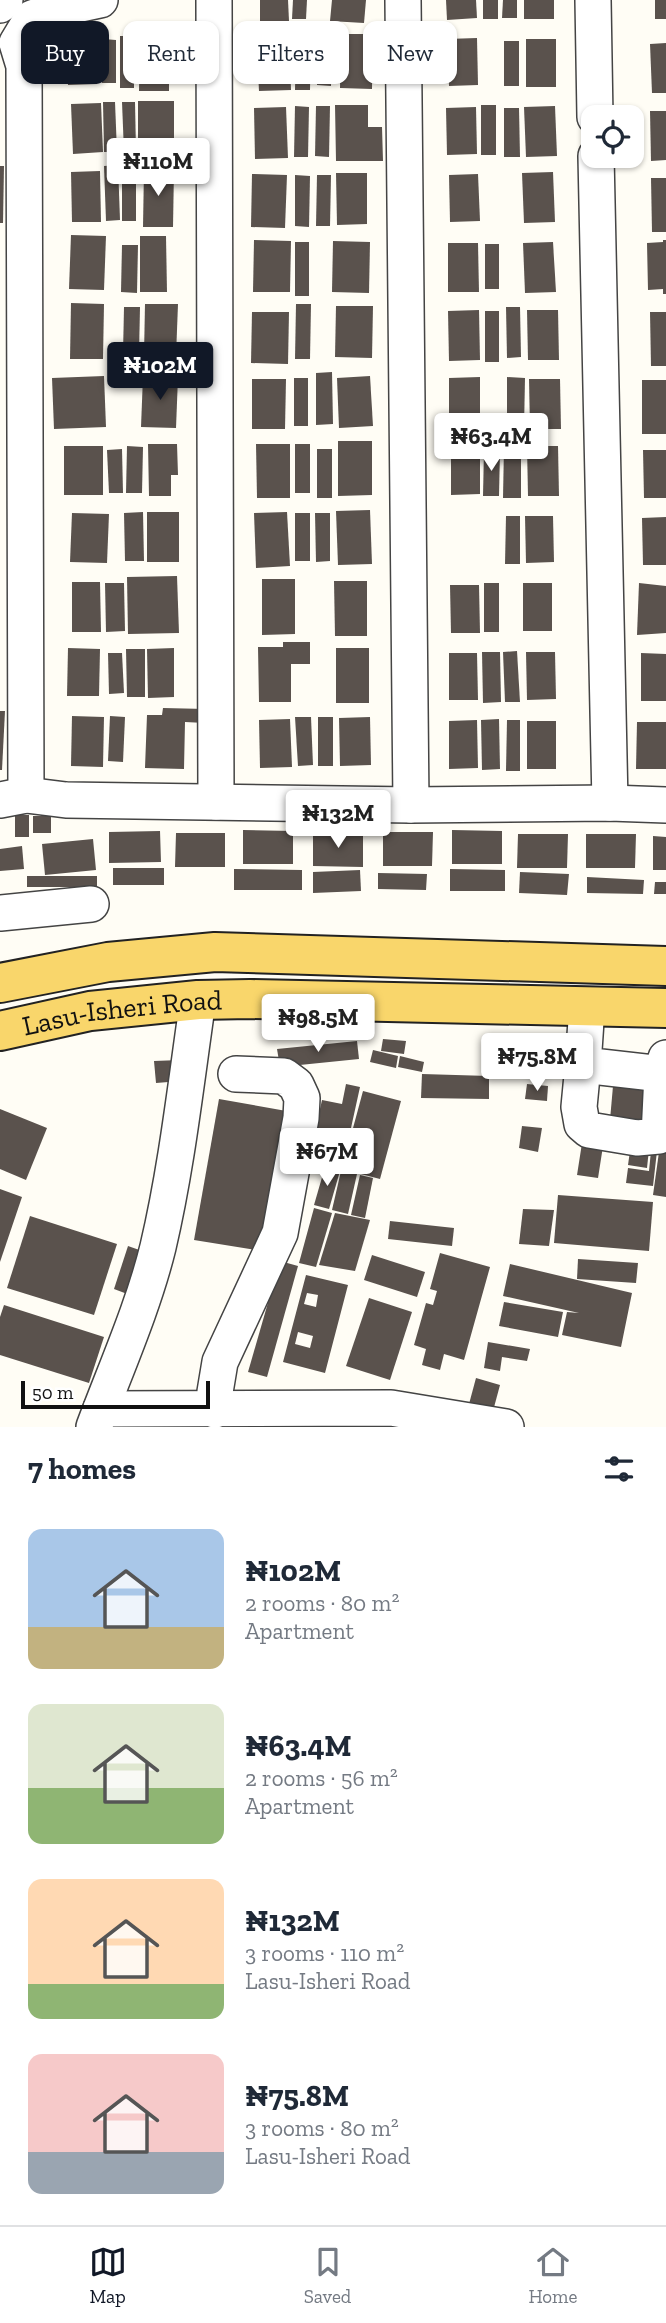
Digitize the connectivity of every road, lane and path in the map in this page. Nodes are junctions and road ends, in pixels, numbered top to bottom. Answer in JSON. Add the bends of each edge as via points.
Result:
{"nodes":[{"id":1,"x":5,"y":0,"type":"edge"},
{"id":2,"x":100,"y":0,"type":"edge"},
{"id":3,"x":214,"y":0,"type":"edge"},
{"id":4,"x":403,"y":0,"type":"edge"},
{"id":5,"x":593,"y":0,"type":"edge"},
{"id":6,"x":0,"y":5,"type":"edge"},
{"id":7,"x":595,"y":105,"type":"edge"},
{"id":8,"x":596,"y":168,"type":"edge"},
{"id":9,"x":13,"y":798,"type":"edge"},
{"id":10,"x":216,"y":802,"type":"junction"},
{"id":11,"x":610,"y":803,"type":"junction"},
{"id":12,"x":411,"y":805,"type":"junction"},
{"id":13,"x":666,"y":805,"type":"edge"},
{"id":14,"x":91,"y":904,"type":"dead end"},
{"id":15,"x":0,"y":913,"type":"edge"},
{"id":16,"x":649,"y":965,"type":"edge"},
{"id":17,"x":0,"y":982,"type":"edge"},
{"id":18,"x":198,"y":1000,"type":"junction"},
{"id":19,"x":587,"y":1006,"type":"junction"},
{"id":20,"x":649,"y":1007,"type":"edge"},
{"id":21,"x":0,"y":1031,"type":"edge"},
{"id":22,"x":583,"y":1065,"type":"junction"},
{"id":23,"x":664,"y":1066,"type":"edge"},
{"id":24,"x":236,"y":1074,"type":"dead end"},
{"id":25,"x":215,"y":1410,"type":"junction"},
{"id":26,"x":97,"y":1418,"type":"edge"},
{"id":27,"x":506,"y":1427,"type":"edge"}],
"edges":[{"from":1,"to":6,"type":"street"},
{"from":2,"to":9,"type":"street","via":[[32,18],[17,43],[24,66]]},
{"from":3,"to":10,"type":"street"},
{"from":4,"to":12,"type":"street"},
{"from":5,"to":7,"type":"street"},
{"from":8,"to":11,"type":"street"},
{"from":9,"to":10,"type":"street"},
{"from":10,"to":12,"type":"street"},
{"from":11,"to":12,"type":"street"},
{"from":11,"to":13,"type":"street"},
{"from":14,"to":15,"type":"street"},
{"from":16,"to":17,"type":"main road","name":"Lasu-Isheri Road","via":[[215,952],[108,962]]},
{"from":16,"to":20,"type":"main road"},
{"from":18,"to":19,"type":"main road","name":"Lasu-Isheri Road"},
{"from":18,"to":21,"type":"main road","name":"Lasu-Isheri Road","via":[[90,1011]]},
{"from":18,"to":26,"type":"street","via":[[157,1249]]},
{"from":19,"to":20,"type":"main road","name":"Lasu-Isheri Road"},
{"from":19,"to":22,"type":"street"},
{"from":22,"to":23,"type":"street"},
{"from":22,"to":23,"type":"street","via":[[582,1124],[589,1130],[637,1138],[659,1136]]},
{"from":24,"to":25,"type":"street","via":[[284,1076],[296,1085],[302,1098],[301,1118],[279,1233],[220,1362]]},
{"from":25,"to":26,"type":"street"},
{"from":25,"to":27,"type":"street","via":[[391,1408]]}]}
